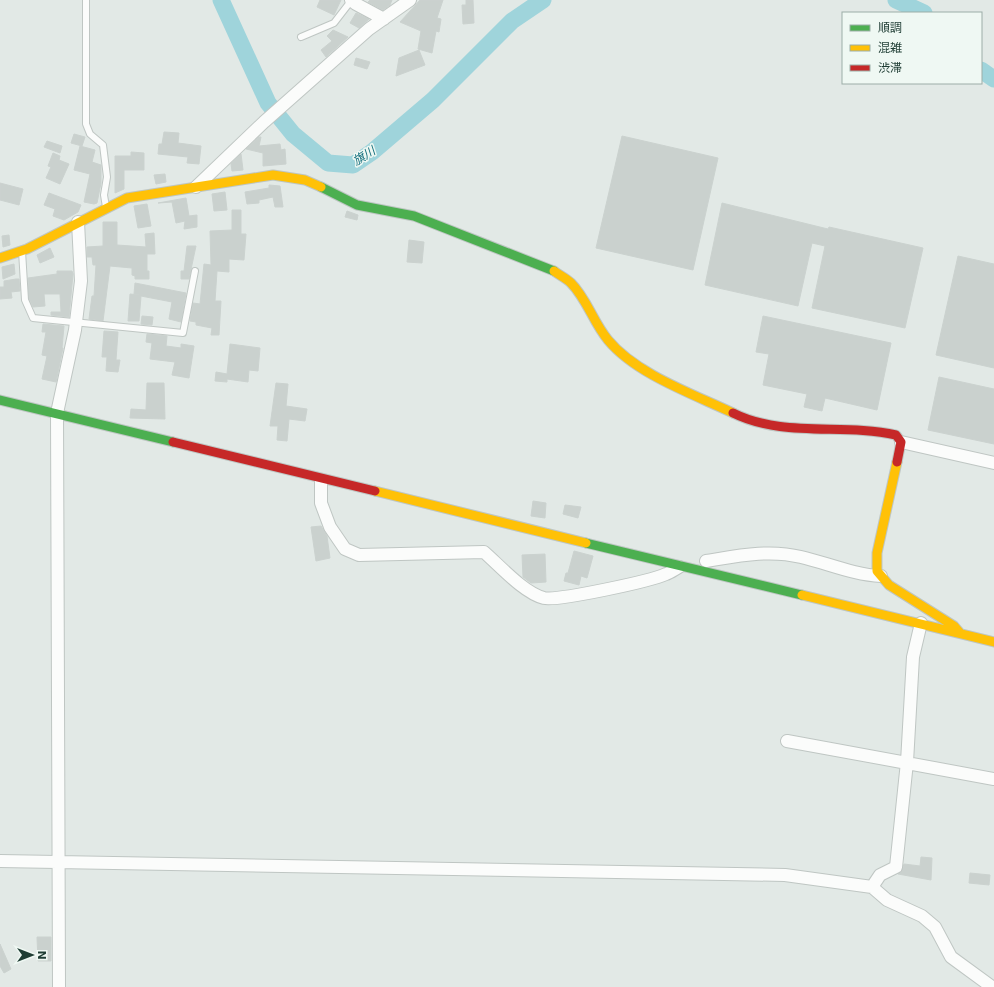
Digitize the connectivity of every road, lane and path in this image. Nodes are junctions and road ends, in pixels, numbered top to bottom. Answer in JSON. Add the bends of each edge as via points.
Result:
{"nodes":[{"id":1,"x":86,"y":0,"type":"edge"},
{"id":2,"x":410,"y":0,"type":"edge"},
{"id":3,"x":351,"y":1,"type":"edge"},
{"id":4,"x":384,"y":19,"type":"junction"},
{"id":5,"x":301,"y":37,"type":"dead end"},
{"id":6,"x":196,"y":187,"type":"junction"},
{"id":7,"x":106,"y":208,"type":"junction"},
{"id":8,"x":78,"y":222,"type":"junction"},
{"id":9,"x":22,"y":251,"type":"junction"},
{"id":10,"x":0,"y":258,"type":"edge"},
{"id":11,"x":196,"y":271,"type":"dead end"},
{"id":12,"x":76,"y":323,"type":"junction"},
{"id":13,"x":0,"y":400,"type":"edge"},
{"id":14,"x":56,"y":413,"type":"junction"},
{"id":15,"x":901,"y":442,"type":"junction"},
{"id":16,"x":994,"y":463,"type":"edge"},
{"id":17,"x":321,"y":480,"type":"junction"},
{"id":18,"x":706,"y":561,"type":"dead end"},
{"id":19,"x":679,"y":567,"type":"junction"},
{"id":20,"x":881,"y":576,"type":"junction"},
{"id":21,"x":921,"y":623,"type":"junction"},
{"id":22,"x":960,"y":633,"type":"junction"},
{"id":23,"x":994,"y":642,"type":"edge"},
{"id":24,"x":787,"y":741,"type":"dead end"},
{"id":25,"x":907,"y":762,"type":"junction"},
{"id":26,"x":994,"y":779,"type":"edge"},
{"id":27,"x":0,"y":861,"type":"edge"},
{"id":28,"x":59,"y":862,"type":"junction"},
{"id":29,"x":872,"y":887,"type":"junction"},
{"id":30,"x":59,"y":987,"type":"edge"},
{"id":31,"x":992,"y":987,"type":"edge"}],
"edges":[{"from":1,"to":7,"type":"lane","via":[[86,124],[90,134],[103,145],[107,177],[104,195]]},
{"from":2,"to":4,"type":"street"},
{"from":3,"to":4,"type":"street"},
{"from":3,"to":5,"type":"lane","via":[[334,24]]},
{"from":4,"to":6,"type":"street","via":[[369,29],[264,122]]},
{"from":6,"to":7,"type":"street","via":[[127,198]]},
{"from":6,"to":15,"type":"street","via":[[273,175],[304,180],[358,205],[414,216],[551,269],[571,283],[607,339],[628,359],[660,378],[736,415],[764,423],[808,429],[879,431],[896,435]]},
{"from":7,"to":8,"type":"street"},
{"from":8,"to":9,"type":"street"},
{"from":8,"to":12,"type":"street","via":[[81,281]]},
{"from":9,"to":10,"type":"street"},
{"from":9,"to":12,"type":"lane","via":[[25,300],[33,318]]},
{"from":11,"to":12,"type":"lane","via":[[183,333]]},
{"from":12,"to":14,"type":"street"},
{"from":13,"to":14,"type":"street"},
{"from":14,"to":17,"type":"street"},
{"from":14,"to":28,"type":"street"},
{"from":15,"to":16,"type":"street"},
{"from":15,"to":20,"type":"street","via":[[877,553],[877,571]]},
{"from":17,"to":19,"type":"street"},
{"from":17,"to":19,"type":"street","via":[[321,503],[330,527],[345,549],[359,554],[484,552],[531,592],[545,598],[562,598],[666,575]]},
{"from":18,"to":20,"type":"street","via":[[775,553],[800,556],[862,574]]},
{"from":19,"to":21,"type":"street"},
{"from":20,"to":22,"type":"street","via":[[889,585],[954,626]]},
{"from":21,"to":22,"type":"street"},
{"from":21,"to":25,"type":"street","via":[[913,657]]},
{"from":22,"to":23,"type":"street"},
{"from":24,"to":25,"type":"street"},
{"from":25,"to":26,"type":"street"},
{"from":25,"to":29,"type":"street","via":[[896,867],[880,875]]},
{"from":27,"to":28,"type":"street"},
{"from":28,"to":29,"type":"street","via":[[785,875]]},
{"from":28,"to":30,"type":"street"},
{"from":29,"to":31,"type":"street","via":[[887,900],[922,916],[936,927],[951,957]]}]}
